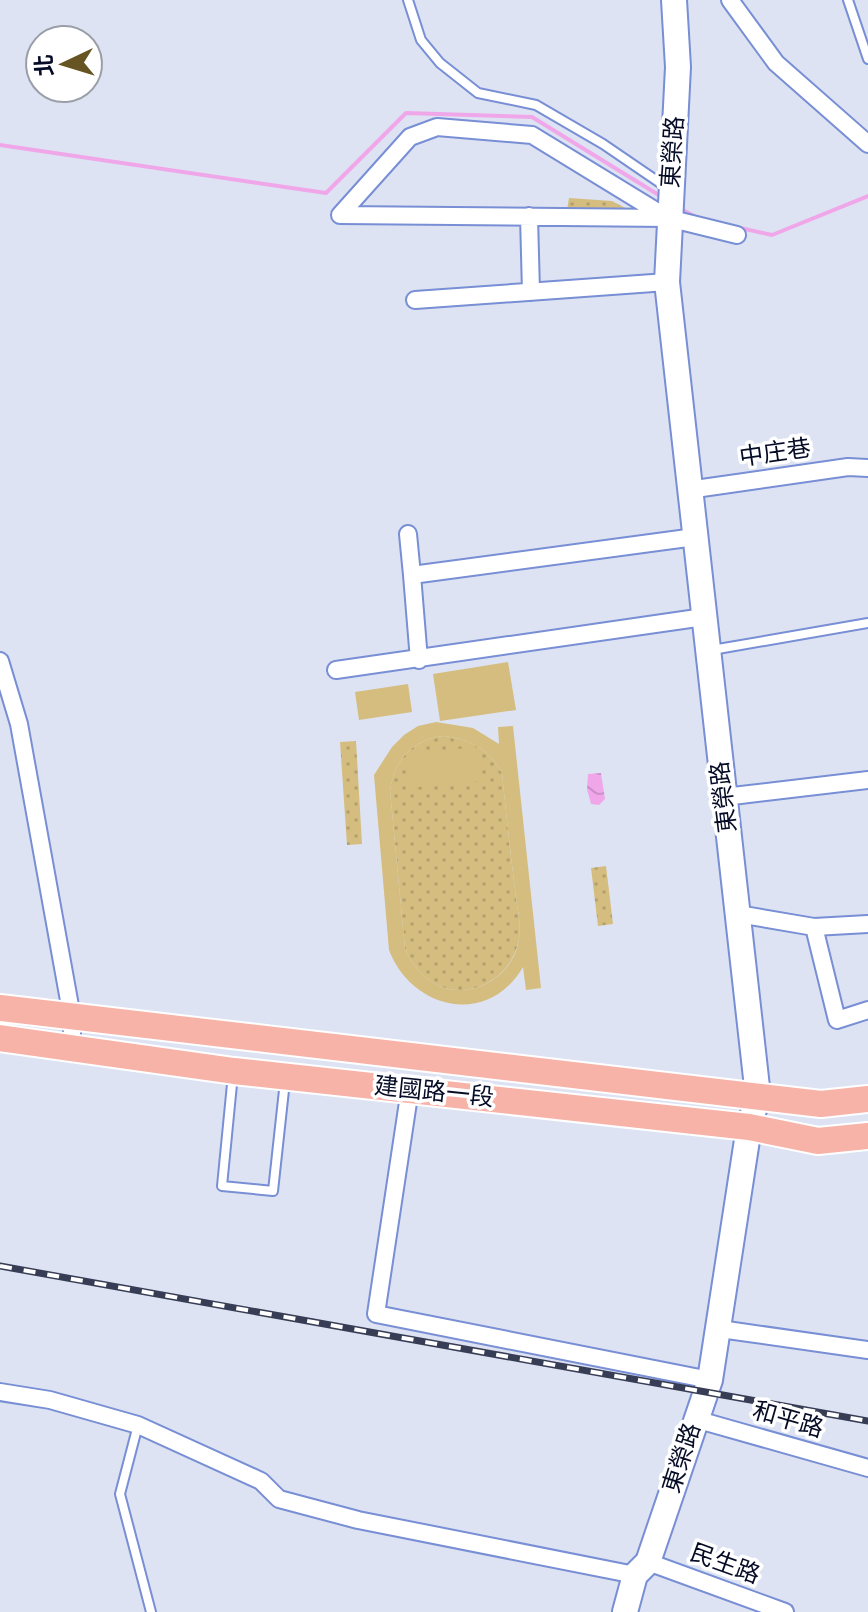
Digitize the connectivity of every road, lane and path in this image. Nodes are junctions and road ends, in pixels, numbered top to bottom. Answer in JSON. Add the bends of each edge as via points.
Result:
{"nodes":[{"id":1,"x":408,"y":0,"type":"edge"},
{"id":2,"x":674,"y":0,"type":"edge"},
{"id":3,"x":730,"y":0,"type":"edge"},
{"id":4,"x":848,"y":0,"type":"edge"},
{"id":5,"x":868,"y":59,"type":"edge"},
{"id":6,"x":868,"y":144,"type":"edge"},
{"id":7,"x":669,"y":203,"type":"junction"},
{"id":8,"x":529,"y":216,"type":"junction"},
{"id":9,"x":737,"y":235,"type":"dead end"},
{"id":10,"x":667,"y":282,"type":"junction"},
{"id":11,"x":531,"y":292,"type":"junction"},
{"id":12,"x":415,"y":300,"type":"dead end"},
{"id":13,"x":868,"y":468,"type":"edge"},
{"id":14,"x":688,"y":490,"type":"junction"},
{"id":15,"x":408,"y":534,"type":"dead end"},
{"id":16,"x":695,"y":537,"type":"junction"},
{"id":17,"x":412,"y":575,"type":"junction"},
{"id":18,"x":704,"y":617,"type":"junction"},
{"id":19,"x":868,"y":623,"type":"edge"},
{"id":20,"x":707,"y":651,"type":"junction"},
{"id":21,"x":419,"y":660,"type":"junction"},
{"id":22,"x":0,"y":661,"type":"edge"},
{"id":23,"x":336,"y":670,"type":"dead end"},
{"id":24,"x":868,"y":780,"type":"edge"},
{"id":25,"x":724,"y":797,"type":"junction"},
{"id":26,"x":738,"y":914,"type":"junction"},
{"id":27,"x":868,"y":924,"type":"edge"},
{"id":28,"x":814,"y":927,"type":"junction"},
{"id":29,"x":0,"y":1008,"type":"edge"},
{"id":30,"x":868,"y":1010,"type":"edge"},
{"id":31,"x":72,"y":1017,"type":"junction"},
{"id":32,"x":0,"y":1038,"type":"edge"},
{"id":33,"x":72,"y":1048,"type":"junction"},
{"id":34,"x":234,"y":1071,"type":"junction"},
{"id":35,"x":285,"y":1077,"type":"junction"},
{"id":36,"x":410,"y":1089,"type":"junction"},
{"id":37,"x":758,"y":1096,"type":"junction"},
{"id":38,"x":868,"y":1099,"type":"edge"},
{"id":39,"x":749,"y":1127,"type":"junction"},
{"id":40,"x":868,"y":1136,"type":"edge"},
{"id":41,"x":720,"y":1329,"type":"junction"},
{"id":42,"x":868,"y":1350,"type":"edge"},
{"id":43,"x":710,"y":1380,"type":"junction"},
{"id":44,"x":0,"y":1392,"type":"edge"},
{"id":45,"x":695,"y":1419,"type":"junction"},
{"id":46,"x":138,"y":1425,"type":"junction"},
{"id":47,"x":868,"y":1468,"type":"edge"},
{"id":48,"x":641,"y":1569,"type":"junction"},
{"id":49,"x":151,"y":1612,"type":"edge"},
{"id":50,"x":625,"y":1612,"type":"edge"},
{"id":51,"x":785,"y":1612,"type":"edge"}],
"edges":[{"from":1,"to":7,"type":"lane","via":[[421,40],[478,93],[536,105],[603,144]]},
{"from":2,"to":7,"type":"street","name":"東榮路","via":[[678,67]]},
{"from":3,"to":6,"type":"street","via":[[776,63]]},
{"from":4,"to":5,"type":"lane"},
{"from":7,"to":8,"type":"street"},
{"from":7,"to":8,"type":"street","via":[[532,135],[437,127],[410,137],[340,215]]},
{"from":7,"to":9,"type":"street"},
{"from":7,"to":10,"type":"street","name":"東榮路"},
{"from":8,"to":11,"type":"street"},
{"from":10,"to":11,"type":"street"},
{"from":10,"to":14,"type":"street","name":"東榮路"},
{"from":11,"to":12,"type":"street"},
{"from":13,"to":14,"type":"street","name":"中庄巷"},
{"from":14,"to":16,"type":"street","name":"東榮路"},
{"from":15,"to":17,"type":"street"},
{"from":16,"to":17,"type":"street"},
{"from":16,"to":18,"type":"street","name":"東榮路"},
{"from":17,"to":21,"type":"street"},
{"from":18,"to":20,"type":"street","name":"東榮路"},
{"from":18,"to":21,"type":"street"},
{"from":19,"to":20,"type":"lane"},
{"from":20,"to":25,"type":"street","name":"東榮路"},
{"from":21,"to":23,"type":"street"},
{"from":22,"to":31,"type":"street","via":[[19,724]]},
{"from":24,"to":25,"type":"street"},
{"from":25,"to":26,"type":"street","name":"東榮路"},
{"from":26,"to":28,"type":"street"},
{"from":26,"to":37,"type":"street","name":"東榮路"},
{"from":27,"to":28,"type":"street"},
{"from":28,"to":30,"type":"street","via":[[837,1020]]},
{"from":29,"to":31,"type":"main road","name":"建國路一段"},
{"from":31,"to":33,"type":"street"},
{"from":31,"to":37,"type":"main road","name":"建國路一段"},
{"from":32,"to":33,"type":"main road","name":"建國路一段"},
{"from":33,"to":34,"type":"main road","name":"建國路一段"},
{"from":34,"to":35,"type":"main road","name":"建國路一段"},
{"from":34,"to":35,"type":"lane","via":[[222,1186],[273,1191]]},
{"from":35,"to":36,"type":"main road","name":"建國路一段"},
{"from":36,"to":39,"type":"main road","name":"建國路一段"},
{"from":36,"to":43,"type":"street","via":[[376,1314]]},
{"from":37,"to":38,"type":"main road","name":"建國路一段","via":[[821,1104]]},
{"from":37,"to":39,"type":"street","name":"東榮路"},
{"from":39,"to":40,"type":"main road","name":"建國路一段","via":[[818,1141]]},
{"from":39,"to":41,"type":"street","name":"東榮路"},
{"from":41,"to":42,"type":"street"},
{"from":41,"to":43,"type":"street","name":"東榮路"},
{"from":43,"to":45,"type":"street","name":"東榮路"},
{"from":44,"to":46,"type":"street","name":"民生路"},
{"from":45,"to":47,"type":"street","name":"和平路"},
{"from":45,"to":48,"type":"street","name":"東榮路"},
{"from":46,"to":48,"type":"street","name":"民生路","via":[[261,1481],[279,1499],[358,1520]]},
{"from":46,"to":49,"type":"lane","via":[[120,1494]]},
{"from":48,"to":50,"type":"street","name":"東榮路"},
{"from":48,"to":51,"type":"street","name":"民生路"}]}
